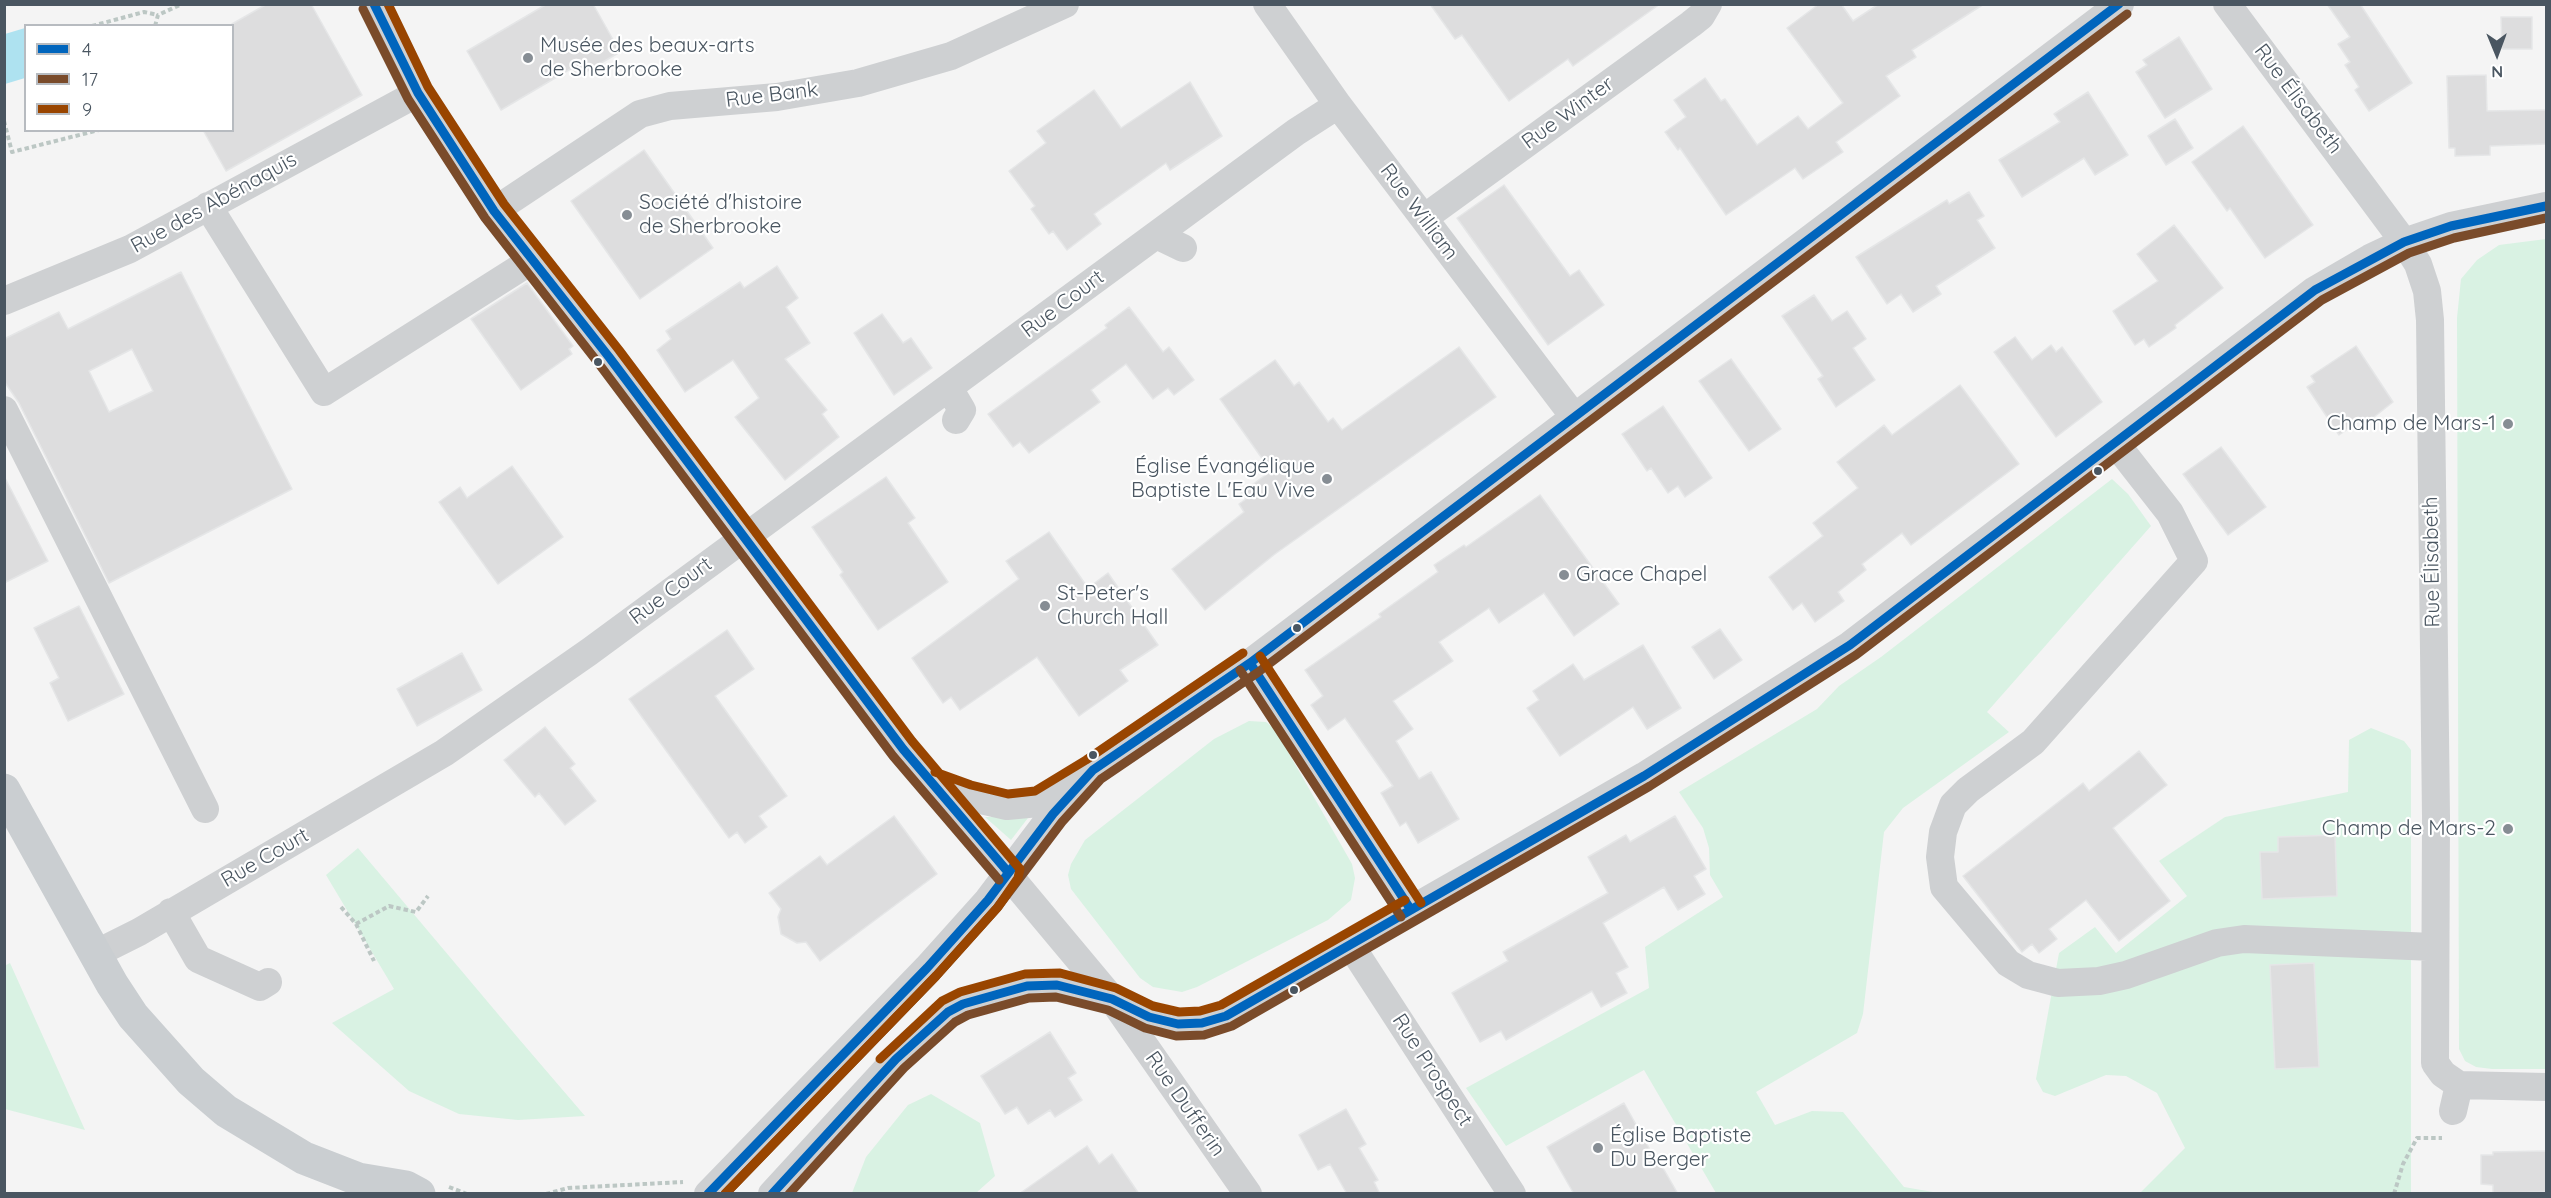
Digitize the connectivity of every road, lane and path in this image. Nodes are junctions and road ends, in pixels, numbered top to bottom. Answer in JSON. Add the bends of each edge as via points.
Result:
{"nodes":[{"id":1,"x":182,"y":4,"type":"edge"},
{"id":2,"x":374,"y":4,"type":"edge"},
{"id":3,"x":1065,"y":4,"type":"edge"},
{"id":4,"x":1267,"y":4,"type":"edge"},
{"id":5,"x":1708,"y":4,"type":"edge"},
{"id":6,"x":2120,"y":4,"type":"edge"},
{"id":7,"x":2227,"y":4,"type":"edge"},
{"id":8,"x":158,"y":15,"type":"junction"},
{"id":9,"x":99,"y":24,"type":"edge"},
{"id":10,"x":156,"y":24,"type":"edge"},
{"id":11,"x":418,"y":93,"type":"junction"},
{"id":12,"x":1338,"y":105,"type":"junction"},
{"id":13,"x":4,"y":121,"type":"edge"},
{"id":14,"x":91,"y":132,"type":"edge"},
{"id":15,"x":208,"y":206,"type":"junction"},
{"id":16,"x":2547,"y":206,"type":"edge"},
{"id":17,"x":494,"y":212,"type":"junction"},
{"id":18,"x":1424,"y":218,"type":"junction"},
{"id":19,"x":1156,"y":235,"type":"junction"},
{"id":20,"x":2404,"y":242,"type":"junction"},
{"id":21,"x":1183,"y":248,"type":"dead end"},
{"id":22,"x":534,"y":260,"type":"junction"},
{"id":23,"x":4,"y":301,"type":"edge"},
{"id":24,"x":949,"y":387,"type":"junction"},
{"id":25,"x":4,"y":410,"type":"edge"},
{"id":26,"x":1575,"y":418,"type":"junction"},
{"id":27,"x":956,"y":420,"type":"dead end"},
{"id":28,"x":2116,"y":444,"type":"junction"},
{"id":29,"x":744,"y":537,"type":"junction"},
{"id":30,"x":1250,"y":663,"type":"junction"},
{"id":31,"x":1093,"y":770,"type":"junction"},
{"id":32,"x":931,"y":783,"type":"junction"},
{"id":33,"x":4,"y":790,"type":"edge"},
{"id":34,"x":205,"y":809,"type":"dead end"},
{"id":35,"x":1008,"y":872,"type":"junction"},
{"id":36,"x":428,"y":896,"type":"dead end"},
{"id":37,"x":342,"y":907,"type":"dead end"},
{"id":38,"x":1411,"y":910,"type":"junction"},
{"id":39,"x":171,"y":912,"type":"junction"},
{"id":40,"x":356,"y":924,"type":"junction"},
{"id":41,"x":1351,"y":946,"type":"junction"},
{"id":42,"x":2433,"y":947,"type":"junction"},
{"id":43,"x":95,"y":954,"type":"junction"},
{"id":44,"x":374,"y":961,"type":"dead end"},
{"id":45,"x":268,"y":982,"type":"dead end"},
{"id":46,"x":1112,"y":999,"type":"junction"},
{"id":47,"x":2547,"y":1087,"type":"edge"},
{"id":48,"x":2443,"y":1138,"type":"dead end"},
{"id":49,"x":366,"y":1186,"type":"edge"},
{"id":50,"x":715,"y":1187,"type":"edge"},
{"id":51,"x":419,"y":1194,"type":"edge"},
{"id":52,"x":546,"y":1194,"type":"edge"},
{"id":53,"x":772,"y":1194,"type":"edge"},
{"id":54,"x":1248,"y":1194,"type":"edge"},
{"id":55,"x":1512,"y":1194,"type":"edge"},
{"id":56,"x":2394,"y":1194,"type":"edge"}],
"edges":[{"from":1,"to":8,"type":"path"},
{"from":2,"to":11,"type":"street","name":"Rue Dufferin"},
{"from":3,"to":17,"type":"street","name":"Rue Bank","via":[[951,56],[858,83],[777,97],[670,106],[640,114]]},
{"from":4,"to":12,"type":"street","name":"Rue William"},
{"from":5,"to":18,"type":"street","name":"Rue Winter","via":[[1691,24]]},
{"from":6,"to":26,"type":"street"},
{"from":7,"to":20,"type":"street","name":"Rue Élisabeth"},
{"from":8,"to":9,"type":"path","via":[[144,12]]},
{"from":8,"to":10,"type":"path"},
{"from":11,"to":15,"type":"street","name":"Rue des Abénaquis"},
{"from":11,"to":17,"type":"street","name":"Rue Dufferin"},
{"from":12,"to":18,"type":"street","name":"Rue William"},
{"from":12,"to":19,"type":"street","name":"Rue Court"},
{"from":13,"to":14,"type":"path","via":[[12,152]]},
{"from":15,"to":22,"type":"street","via":[[324,392]]},
{"from":15,"to":23,"type":"street","name":"Rue des Abénaquis","via":[[112,258]]},
{"from":16,"to":20,"type":"street","via":[[2451,225]]},
{"from":17,"to":22,"type":"street","name":"Rue Dufferin"},
{"from":18,"to":26,"type":"street","name":"Rue William"},
{"from":19,"to":21,"type":"street"},
{"from":19,"to":24,"type":"street","name":"Rue Court"},
{"from":20,"to":28,"type":"street","via":[[2315,290]]},
{"from":20,"to":42,"type":"street","name":"Rue Élisabeth","via":[[2418,264],[2427,291],[2430,320],[2436,817]]},
{"from":22,"to":29,"type":"street","name":"Rue Dufferin"},
{"from":24,"to":27,"type":"street","via":[[962,410]]},
{"from":24,"to":29,"type":"street","name":"Rue Court"},
{"from":25,"to":34,"type":"street"},
{"from":26,"to":30,"type":"street"},
{"from":28,"to":38,"type":"street","via":[[1850,645],[1644,776]]},
{"from":28,"to":42,"type":"street","via":[[2170,513],[2194,561],[2033,742],[1953,805],[1943,832],[1940,856],[1944,887],[2008,963],[2028,975],[2058,983],[2126,975],[2217,943],[2244,939]]},
{"from":29,"to":32,"type":"street","name":"Rue Dufferin"},
{"from":29,"to":39,"type":"street","name":"Rue Court","via":[[444,753]]},
{"from":30,"to":31,"type":"street"},
{"from":30,"to":38,"type":"street"},
{"from":31,"to":32,"type":"street","via":[[1039,803],[1006,806]]},
{"from":31,"to":35,"type":"street"},
{"from":32,"to":35,"type":"street","name":"Rue Dufferin"},
{"from":33,"to":43,"type":"main road"},
{"from":35,"to":46,"type":"street","name":"Rue Dufferin"},
{"from":35,"to":50,"type":"street","via":[[927,968]]},
{"from":36,"to":40,"type":"path","via":[[416,912],[389,906]]},
{"from":37,"to":40,"type":"path"},
{"from":38,"to":41,"type":"street"},
{"from":39,"to":43,"type":"street","name":"Rue Court"},
{"from":39,"to":45,"type":"street","via":[[198,959],[260,987]]},
{"from":40,"to":44,"type":"path"},
{"from":41,"to":46,"type":"street","via":[[1226,1016],[1202,1023],[1178,1024],[1149,1017]]},
{"from":41,"to":55,"type":"street","name":"Rue Prospect"},
{"from":42,"to":47,"type":"street","name":"Rue Élisabeth","via":[[2434,1063],[2456,1098]]},
{"from":43,"to":49,"type":"main road","via":[[133,1016],[191,1081],[226,1111],[304,1158]]},
{"from":46,"to":53,"type":"street","via":[[1057,984],[1027,986],[948,1012],[896,1059]]},
{"from":46,"to":54,"type":"street","name":"Rue Dufferin"},
{"from":48,"to":56,"type":"path","via":[[2417,1138],[2403,1164]]},
{"from":49,"to":51,"type":"main road","via":[[406,1187]]},
{"from":50,"to":52,"type":"path","via":[[568,1188]]}]}
